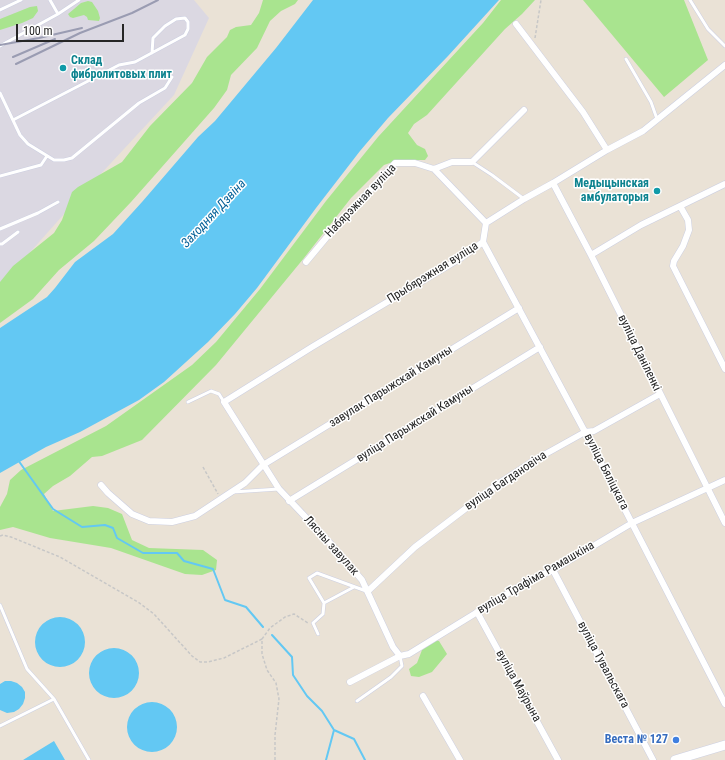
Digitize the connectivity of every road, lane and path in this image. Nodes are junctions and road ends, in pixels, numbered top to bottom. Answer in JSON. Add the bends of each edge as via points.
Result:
{"nodes":[{"id":1,"x":21,"y":0,"type":"edge"},
{"id":2,"x":50,"y":0,"type":"edge"},
{"id":3,"x":79,"y":0,"type":"edge"},
{"id":4,"x":541,"y":0,"type":"edge"},
{"id":5,"x":690,"y":0,"type":"edge"},
{"id":6,"x":0,"y":10,"type":"edge"},
{"id":7,"x":58,"y":14,"type":"junction"},
{"id":8,"x":516,"y":24,"type":"dead end"},
{"id":9,"x":0,"y":46,"type":"edge"},
{"id":10,"x":533,"y":46,"type":"junction"},
{"id":11,"x":725,"y":46,"type":"edge"},
{"id":12,"x":152,"y":53,"type":"junction"},
{"id":13,"x":626,"y":59,"type":"dead end"},
{"id":14,"x":725,"y":65,"type":"edge"},
{"id":15,"x":172,"y":77,"type":"dead end"},
{"id":16,"x":0,"y":93,"type":"edge"},
{"id":17,"x":4,"y":102,"type":"junction"},
{"id":18,"x":0,"y":106,"type":"edge"},
{"id":19,"x":524,"y":110,"type":"dead end"},
{"id":20,"x":657,"y":119,"type":"junction"},
{"id":21,"x":13,"y":120,"type":"junction"},
{"id":22,"x":607,"y":150,"type":"junction"},
{"id":23,"x":47,"y":156,"type":"junction"},
{"id":24,"x":472,"y":162,"type":"junction"},
{"id":25,"x":434,"y":169,"type":"junction"},
{"id":26,"x":0,"y":176,"type":"edge"},
{"id":27,"x":553,"y":183,"type":"junction"},
{"id":28,"x":725,"y":184,"type":"edge"},
{"id":29,"x":524,"y":199,"type":"junction"},
{"id":30,"x":58,"y":202,"type":"dead end"},
{"id":31,"x":680,"y":206,"type":"junction"},
{"id":32,"x":486,"y":223,"type":"junction"},
{"id":33,"x":0,"y":229,"type":"edge"},
{"id":34,"x":18,"y":232,"type":"dead end"},
{"id":35,"x":483,"y":242,"type":"junction"},
{"id":36,"x":0,"y":244,"type":"edge"},
{"id":37,"x":591,"y":255,"type":"junction"},
{"id":38,"x":306,"y":262,"type":"dead end"},
{"id":39,"x":518,"y":308,"type":"junction"},
{"id":40,"x":540,"y":347,"type":"junction"},
{"id":41,"x":725,"y":369,"type":"edge"},
{"id":42,"x":660,"y":394,"type":"junction"},
{"id":43,"x":188,"y":402,"type":"dead end"},
{"id":44,"x":224,"y":402,"type":"junction"},
{"id":45,"x":585,"y":432,"type":"junction"},
{"id":46,"x":263,"y":465,"type":"junction"},
{"id":47,"x":203,"y":467,"type":"dead end"},
{"id":48,"x":725,"y":480,"type":"edge"},
{"id":49,"x":101,"y":485,"type":"dead end"},
{"id":50,"x":707,"y":487,"type":"junction"},
{"id":51,"x":279,"y":489,"type":"junction"},
{"id":52,"x":231,"y":492,"type":"junction"},
{"id":53,"x":221,"y":499,"type":"junction"},
{"id":54,"x":289,"y":501,"type":"junction"},
{"id":55,"x":632,"y":523,"type":"junction"},
{"id":56,"x":725,"y":523,"type":"edge"},
{"id":57,"x":0,"y":536,"type":"edge"},
{"id":58,"x":553,"y":570,"type":"junction"},
{"id":59,"x":355,"y":587,"type":"junction"},
{"id":60,"x":368,"y":592,"type":"junction"},
{"id":61,"x":324,"y":603,"type":"junction"},
{"id":62,"x":0,"y":605,"type":"edge"},
{"id":63,"x":477,"y":612,"type":"junction"},
{"id":64,"x":313,"y":623,"type":"junction"},
{"id":65,"x":318,"y":634,"type":"dead end"},
{"id":66,"x":262,"y":639,"type":"junction"},
{"id":67,"x":400,"y":656,"type":"junction"},
{"id":68,"x":350,"y":682,"type":"dead end"},
{"id":69,"x":423,"y":696,"type":"dead end"},
{"id":70,"x":54,"y":699,"type":"junction"},
{"id":71,"x":357,"y":701,"type":"dead end"},
{"id":72,"x":725,"y":704,"type":"edge"},
{"id":73,"x":0,"y":726,"type":"edge"},
{"id":74,"x":725,"y":745,"type":"edge"},
{"id":75,"x":89,"y":760,"type":"edge"},
{"id":76,"x":275,"y":760,"type":"edge"},
{"id":77,"x":460,"y":760,"type":"edge"},
{"id":78,"x":558,"y":760,"type":"edge"},
{"id":79,"x":653,"y":760,"type":"edge"},
{"id":80,"x":675,"y":760,"type":"edge"}],
"edges":[{"from":1,"to":6,"type":"lane"},
{"from":2,"to":7,"type":"lane"},
{"from":3,"to":7,"type":"lane"},
{"from":4,"to":10,"type":"path"},
{"from":5,"to":11,"type":"lane","via":[[708,29]]},
{"from":7,"to":9,"type":"lane"},
{"from":8,"to":10,"type":"street"},
{"from":10,"to":22,"type":"street","via":[[583,112]]},
{"from":12,"to":12,"type":"lane","via":[[185,35],[188,29],[185,18],[176,19],[165,26],[154,38]]},
{"from":12,"to":21,"type":"lane","via":[[135,62],[118,65]]},
{"from":13,"to":20,"type":"lane","via":[[652,102]]},
{"from":14,"to":20,"type":"street"},
{"from":15,"to":23,"type":"lane","via":[[165,88],[138,103],[72,158],[54,160]]},
{"from":16,"to":17,"type":"lane"},
{"from":17,"to":18,"type":"lane"},
{"from":17,"to":21,"type":"lane"},
{"from":19,"to":24,"type":"street"},
{"from":20,"to":22,"type":"street","via":[[643,131]]},
{"from":21,"to":23,"type":"lane","via":[[20,135],[28,144]]},
{"from":22,"to":27,"type":"street"},
{"from":23,"to":26,"type":"lane","via":[[41,165]]},
{"from":24,"to":25,"type":"street","via":[[452,162]]},
{"from":24,"to":29,"type":"lane"},
{"from":25,"to":32,"type":"street"},
{"from":25,"to":38,"type":"street","name":"Набярэжная вуліца","via":[[415,163],[395,163]]},
{"from":27,"to":29,"type":"street"},
{"from":27,"to":37,"type":"street","name":"вуліца Даніленкі"},
{"from":28,"to":31,"type":"street"},
{"from":29,"to":32,"type":"street"},
{"from":30,"to":33,"type":"lane"},
{"from":31,"to":37,"type":"street","via":[[641,225]]},
{"from":31,"to":41,"type":"street","via":[[688,220],[689,230],[673,266]]},
{"from":32,"to":35,"type":"street","name":"Прыбярэжная вуліца"},
{"from":34,"to":36,"type":"lane"},
{"from":35,"to":39,"type":"street","name":"вуліца Бяліцкага"},
{"from":35,"to":44,"type":"street","name":"Прыбярэжная вуліца","via":[[461,258]]},
{"from":37,"to":42,"type":"street","name":"вуліца Даніленкі"},
{"from":39,"to":40,"type":"street","name":"вуліца Бяліцкага"},
{"from":39,"to":46,"type":"street","name":"завулак Парыжскай Камуны"},
{"from":40,"to":45,"type":"street","name":"вуліца Бяліцкага"},
{"from":40,"to":54,"type":"street","name":"вуліца Парыжскай Камуны"},
{"from":42,"to":45,"type":"street","name":"вуліца Багдановіча","via":[[594,431]]},
{"from":42,"to":50,"type":"street","name":"вуліца Даніленкі"},
{"from":43,"to":44,"type":"lane","via":[[211,391],[218,394]]},
{"from":44,"to":46,"type":"street","name":"Лясны завулак"},
{"from":45,"to":55,"type":"street","name":"вуліца Бяліцкага"},
{"from":45,"to":60,"type":"street","name":"вуліца Багдановіча","via":[[498,484],[415,547]]},
{"from":46,"to":51,"type":"street","name":"Лясны завулак"},
{"from":46,"to":52,"type":"street","via":[[245,483]]},
{"from":47,"to":53,"type":"path"},
{"from":48,"to":50,"type":"street","name":"вуліца Трафіма Рамашкіна"},
{"from":49,"to":53,"type":"street","via":[[132,514],[149,521],[172,522],[195,516]]},
{"from":50,"to":55,"type":"street","name":"вуліца Трафіма Рамашкіна"},
{"from":50,"to":56,"type":"street","name":"вуліца Даніленкі"},
{"from":51,"to":52,"type":"lane"},
{"from":51,"to":54,"type":"street","name":"Лясны завулак"},
{"from":52,"to":53,"type":"street"},
{"from":54,"to":60,"type":"street","name":"Лясны завулак","via":[[349,564]]},
{"from":55,"to":58,"type":"street","name":"вуліца Трафіма Рамашкіна"},
{"from":55,"to":72,"type":"street","name":"вуліца Бяліцкага"},
{"from":57,"to":66,"type":"path","via":[[12,537],[60,557],[138,602],[154,614],[200,662],[224,658]]},
{"from":58,"to":63,"type":"street","name":"вуліца Трафіма Рамашкіна","via":[[528,581]]},
{"from":58,"to":79,"type":"street","name":"вуліца Тувальскага"},
{"from":59,"to":60,"type":"lane"},
{"from":59,"to":61,"type":"lane"},
{"from":59,"to":61,"type":"lane","via":[[317,573],[309,578]]},
{"from":60,"to":67,"type":"street","name":"Лясны завулак","via":[[393,647]]},
{"from":61,"to":64,"type":"lane","via":[[322,614]]},
{"from":62,"to":70,"type":"lane","via":[[27,669]]},
{"from":63,"to":67,"type":"street","name":"вуліца Трафіма Рамашкіна","via":[[409,654]]},
{"from":63,"to":78,"type":"street","name":"вуліца Маўрына"},
{"from":64,"to":65,"type":"lane"},
{"from":64,"to":66,"type":"path","via":[[307,623],[294,614],[270,628]]},
{"from":66,"to":76,"type":"path","via":[[262,654],[267,670],[276,683],[280,699],[275,735]]},
{"from":67,"to":68,"type":"street","name":"вуліца Трафіма Рамашкіна"},
{"from":67,"to":71,"type":"lane","via":[[402,666]]},
{"from":69,"to":77,"type":"street"},
{"from":70,"to":73,"type":"lane"},
{"from":70,"to":75,"type":"lane"},
{"from":74,"to":80,"type":"street"}]}
